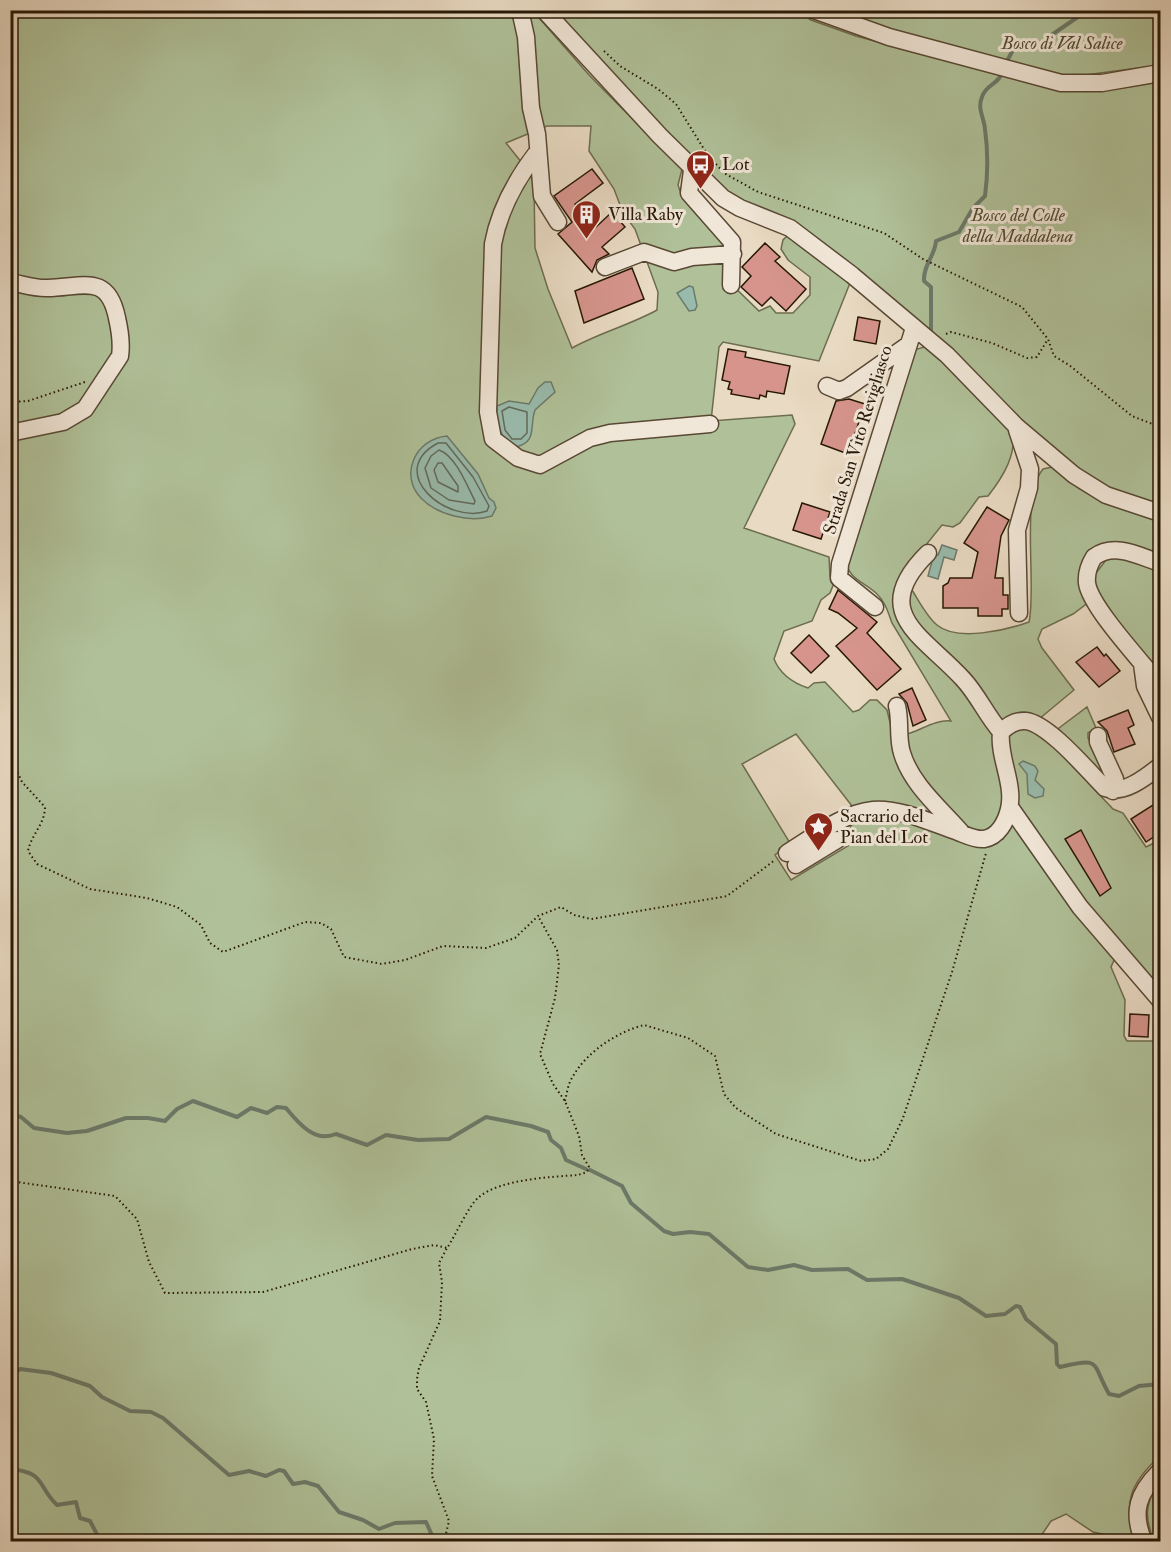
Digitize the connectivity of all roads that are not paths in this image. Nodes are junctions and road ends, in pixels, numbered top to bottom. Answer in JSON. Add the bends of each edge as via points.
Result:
{"nodes":[{"id":1,"x":520,"y":10,"type":"edge"},
{"id":2,"x":544,"y":10,"type":"edge"},
{"id":3,"x":814,"y":10,"type":"edge"},
{"id":4,"x":1161,"y":73,"type":"edge"},
{"id":5,"x":538,"y":151,"type":"junction"},
{"id":6,"x":692,"y":170,"type":"junction"},
{"id":7,"x":558,"y":222,"type":"dead end"},
{"id":8,"x":734,"y":254,"type":"junction"},
{"id":9,"x":605,"y":267,"type":"dead end"},
{"id":10,"x":10,"y":282,"type":"edge"},
{"id":11,"x":731,"y":285,"type":"dead end"},
{"id":12,"x":914,"y":328,"type":"junction"},
{"id":13,"x":908,"y":345,"type":"junction"},
{"id":14,"x":827,"y":386,"type":"dead end"},
{"id":15,"x":710,"y":424,"type":"dead end"},
{"id":16,"x":1016,"y":426,"type":"junction"},
{"id":17,"x":10,"y":433,"type":"edge"},
{"id":18,"x":1161,"y":513,"type":"edge"},
{"id":19,"x":928,"y":553,"type":"dead end"},
{"id":20,"x":1161,"y":563,"type":"edge"},
{"id":21,"x":875,"y":608,"type":"dead end"},
{"id":22,"x":1019,"y":614,"type":"dead end"},
{"id":23,"x":1142,"y":663,"type":"junction"},
{"id":24,"x":1161,"y":685,"type":"edge"},
{"id":25,"x":897,"y":706,"type":"dead end"},
{"id":26,"x":1161,"y":717,"type":"edge"},
{"id":27,"x":1001,"y":732,"type":"junction"},
{"id":28,"x":1098,"y":736,"type":"dead end"},
{"id":29,"x":1161,"y":766,"type":"edge"},
{"id":30,"x":1113,"y":791,"type":"junction"},
{"id":31,"x":1010,"y":807,"type":"junction"},
{"id":32,"x":961,"y":833,"type":"junction"},
{"id":33,"x":837,"y":840,"type":"dead end"},
{"id":34,"x":1131,"y":968,"type":"junction"},
{"id":35,"x":1161,"y":1000,"type":"edge"},
{"id":36,"x":1161,"y":1012,"type":"edge"},
{"id":37,"x":1161,"y":1471,"type":"edge"},
{"id":38,"x":1144,"y":1542,"type":"edge"}],
"edges":[{"from":1,"to":5,"type":"street"},
{"from":2,"to":6,"type":"street"},
{"from":3,"to":4,"type":"street","via":[[889,37],[1061,83],[1082,84]]},
{"from":5,"to":7,"type":"street","via":[[542,196]]},
{"from":5,"to":15,"type":"street","via":[[526,166],[497,224],[493,244],[488,412],[493,439],[518,458],[540,465],[590,438],[610,432]]},
{"from":6,"to":8,"type":"street","via":[[689,193],[732,242]]},
{"from":6,"to":12,"type":"street","via":[[723,198],[790,228]]},
{"from":8,"to":9,"type":"street","via":[[674,262],[644,252]]},
{"from":8,"to":11,"type":"street"},
{"from":10,"to":17,"type":"street","via":[[45,289],[79,285],[106,291],[115,307],[122,347],[98,393],[84,409],[63,422]]},
{"from":12,"to":13,"type":"street","name":"Strada San Vito Revigliasco"},
{"from":12,"to":16,"type":"street"},
{"from":13,"to":14,"type":"street","via":[[847,388],[839,391]]},
{"from":13,"to":21,"type":"street","name":"Strada San Vito Revigliasco","via":[[840,564],[839,578]]},
{"from":16,"to":18,"type":"street","via":[[1090,486]]},
{"from":16,"to":22,"type":"street","via":[[1030,469],[1017,530]]},
{"from":19,"to":27,"type":"street","via":[[914,567],[902,590],[907,624],[964,680]]},
{"from":20,"to":23,"type":"street","via":[[1110,550],[1094,557],[1087,572],[1093,599]]},
{"from":23,"to":24,"type":"street"},
{"from":23,"to":26,"type":"street","via":[[1145,686]]},
{"from":25,"to":32,"type":"street","via":[[898,738],[908,767]]},
{"from":27,"to":30,"type":"street","via":[[1015,722],[1035,724]]},
{"from":27,"to":31,"type":"street","via":[[999,744]]},
{"from":28,"to":30,"type":"street","via":[[1115,778]]},
{"from":29,"to":30,"type":"street"},
{"from":31,"to":32,"type":"street","via":[[999,831],[990,837],[981,839]]},
{"from":31,"to":34,"type":"street","via":[[1080,907]]},
{"from":32,"to":33,"type":"street","via":[[888,810],[875,810],[851,815],[792,859]]},
{"from":34,"to":35,"type":"street"},
{"from":34,"to":36,"type":"street","via":[[1134,978]]},
{"from":37,"to":38,"type":"street","via":[[1146,1485],[1136,1509]]}]}
